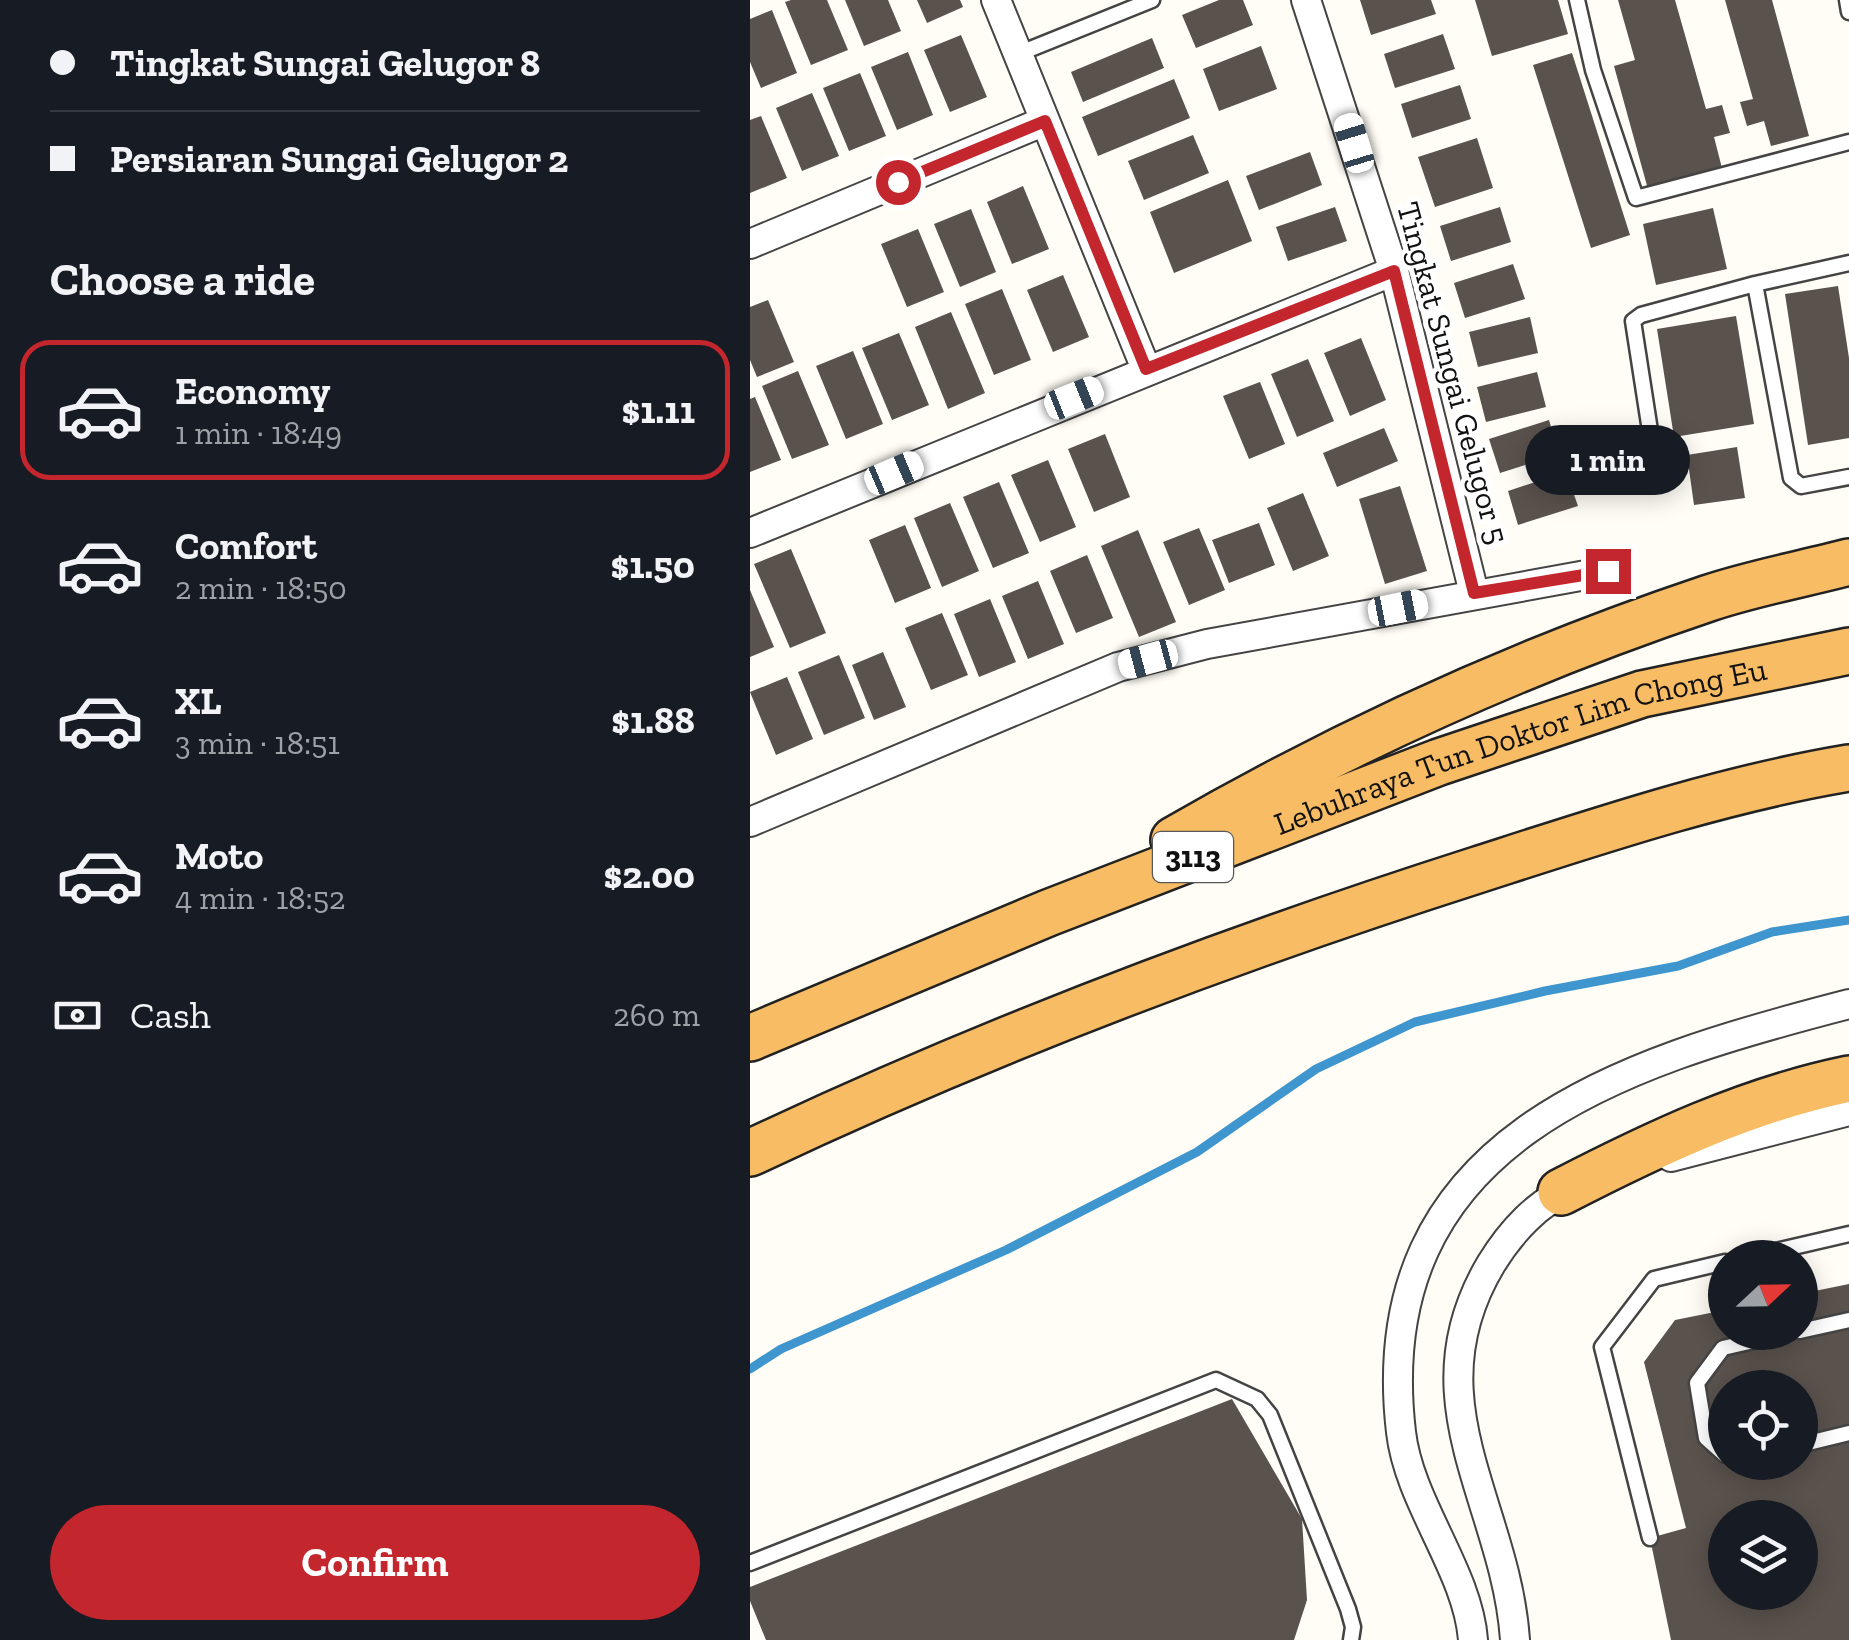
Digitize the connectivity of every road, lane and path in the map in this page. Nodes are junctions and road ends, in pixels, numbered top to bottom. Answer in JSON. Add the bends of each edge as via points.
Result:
{"nodes":[{"id":1,"x":996,"y":0,"type":"edge"},
{"id":2,"x":1152,"y":0,"type":"edge"},
{"id":3,"x":1306,"y":0,"type":"edge"},
{"id":4,"x":1576,"y":0,"type":"edge"},
{"id":5,"x":1847,"y":0,"type":"edge"},
{"id":6,"x":1849,"y":12,"type":"edge"},
{"id":7,"x":1018,"y":54,"type":"junction"},
{"id":8,"x":1045,"y":121,"type":"junction"},
{"id":9,"x":1849,"y":142,"type":"edge"},
{"id":10,"x":750,"y":244,"type":"edge"},
{"id":11,"x":1849,"y":263,"type":"edge"},
{"id":12,"x":1394,"y":271,"type":"junction"},
{"id":13,"x":1755,"y":284,"type":"junction"},
{"id":14,"x":1146,"y":369,"type":"junction"},
{"id":15,"x":1651,"y":437,"type":"dead end"},
{"id":16,"x":1849,"y":477,"type":"edge"},
{"id":17,"x":750,"y":533,"type":"edge"},
{"id":18,"x":1849,"y":562,"type":"edge"},
{"id":19,"x":1608,"y":571,"type":"dead end"},
{"id":20,"x":1474,"y":593,"type":"junction"},
{"id":21,"x":1849,"y":651,"type":"edge"},
{"id":22,"x":1849,"y":768,"type":"edge"},
{"id":23,"x":750,"y":822,"type":"edge"},
{"id":24,"x":1048,"y":913,"type":"junction"},
{"id":25,"x":1849,"y":1004,"type":"edge"},
{"id":26,"x":750,"y":1038,"type":"edge"},
{"id":27,"x":1849,"y":1079,"type":"edge"},
{"id":28,"x":1849,"y":1111,"type":"edge"},
{"id":29,"x":750,"y":1153,"type":"edge"},
{"id":30,"x":1562,"y":1192,"type":"junction"},
{"id":31,"x":1849,"y":1234,"type":"edge"},
{"id":32,"x":1818,"y":1241,"type":"edge"},
{"id":33,"x":1708,"y":1266,"type":"edge"},
{"id":34,"x":1849,"y":1320,"type":"edge"},
{"id":35,"x":1818,"y":1327,"type":"edge"},
{"id":36,"x":1722,"y":1350,"type":"edge"},
{"id":37,"x":1849,"y":1433,"type":"edge"},
{"id":38,"x":1708,"y":1440,"type":"edge"},
{"id":39,"x":1818,"y":1441,"type":"edge"},
{"id":40,"x":1650,"y":1538,"type":"dead end"},
{"id":41,"x":750,"y":1563,"type":"edge"},
{"id":42,"x":1351,"y":1640,"type":"edge"},
{"id":43,"x":1473,"y":1640,"type":"edge"},
{"id":44,"x":1515,"y":1640,"type":"edge"}],
"edges":[{"from":1,"to":7,"type":"street"},
{"from":2,"to":7,"type":"lane"},
{"from":3,"to":12,"type":"street","name":"Tingkat Sungai Gelugor 5"},
{"from":4,"to":9,"type":"lane","via":[[1636,198]]},
{"from":5,"to":6,"type":"lane"},
{"from":7,"to":8,"type":"street"},
{"from":8,"to":10,"type":"street"},
{"from":8,"to":14,"type":"street"},
{"from":11,"to":13,"type":"lane"},
{"from":12,"to":14,"type":"street"},
{"from":12,"to":20,"type":"street","name":"Tingkat Sungai Gelugor 5"},
{"from":13,"to":15,"type":"lane","via":[[1633,322]]},
{"from":13,"to":16,"type":"lane","via":[[1791,478],[1802,486]]},
{"from":14,"to":17,"type":"street"},
{"from":18,"to":24,"type":"highway","via":[[1710,598],[1470,689],[1304,765]]},
{"from":19,"to":20,"type":"street"},
{"from":20,"to":23,"type":"street","via":[[1118,667]]},
{"from":21,"to":24,"type":"highway","name":"Lebuhraya Tun Doktor Lim Chong Eu","number":"3113","via":[[1642,694],[1439,762]]},
{"from":22,"to":29,"type":"highway","via":[[1579,837],[1326,918],[868,1097]]},
{"from":24,"to":26,"type":"highway","name":"Lebuhraya Tun Doktor Lim Chong Eu","number":"3113"},
{"from":25,"to":43,"type":"street","via":[[1751,1030],[1592,1089],[1534,1122],[1483,1164],[1435,1228],[1404,1316],[1401,1434]]},
{"from":27,"to":30,"type":"highway","via":[[1743,1108],[1662,1140]]},
{"from":28,"to":30,"type":"street","via":[[1617,1171]]},
{"from":30,"to":44,"type":"street","via":[[1522,1222],[1499,1250],[1474,1292],[1458,1363],[1460,1422],[1512,1591]]},
{"from":31,"to":32,"type":"lane"},
{"from":33,"to":40,"type":"lane","via":[[1654,1279],[1602,1348]]},
{"from":34,"to":35,"type":"lane"},
{"from":36,"to":38,"type":"lane","via":[[1697,1383]]},
{"from":37,"to":39,"type":"lane"},
{"from":41,"to":42,"type":"lane","via":[[1216,1380],[1257,1399],[1270,1415],[1348,1609]]}]}
